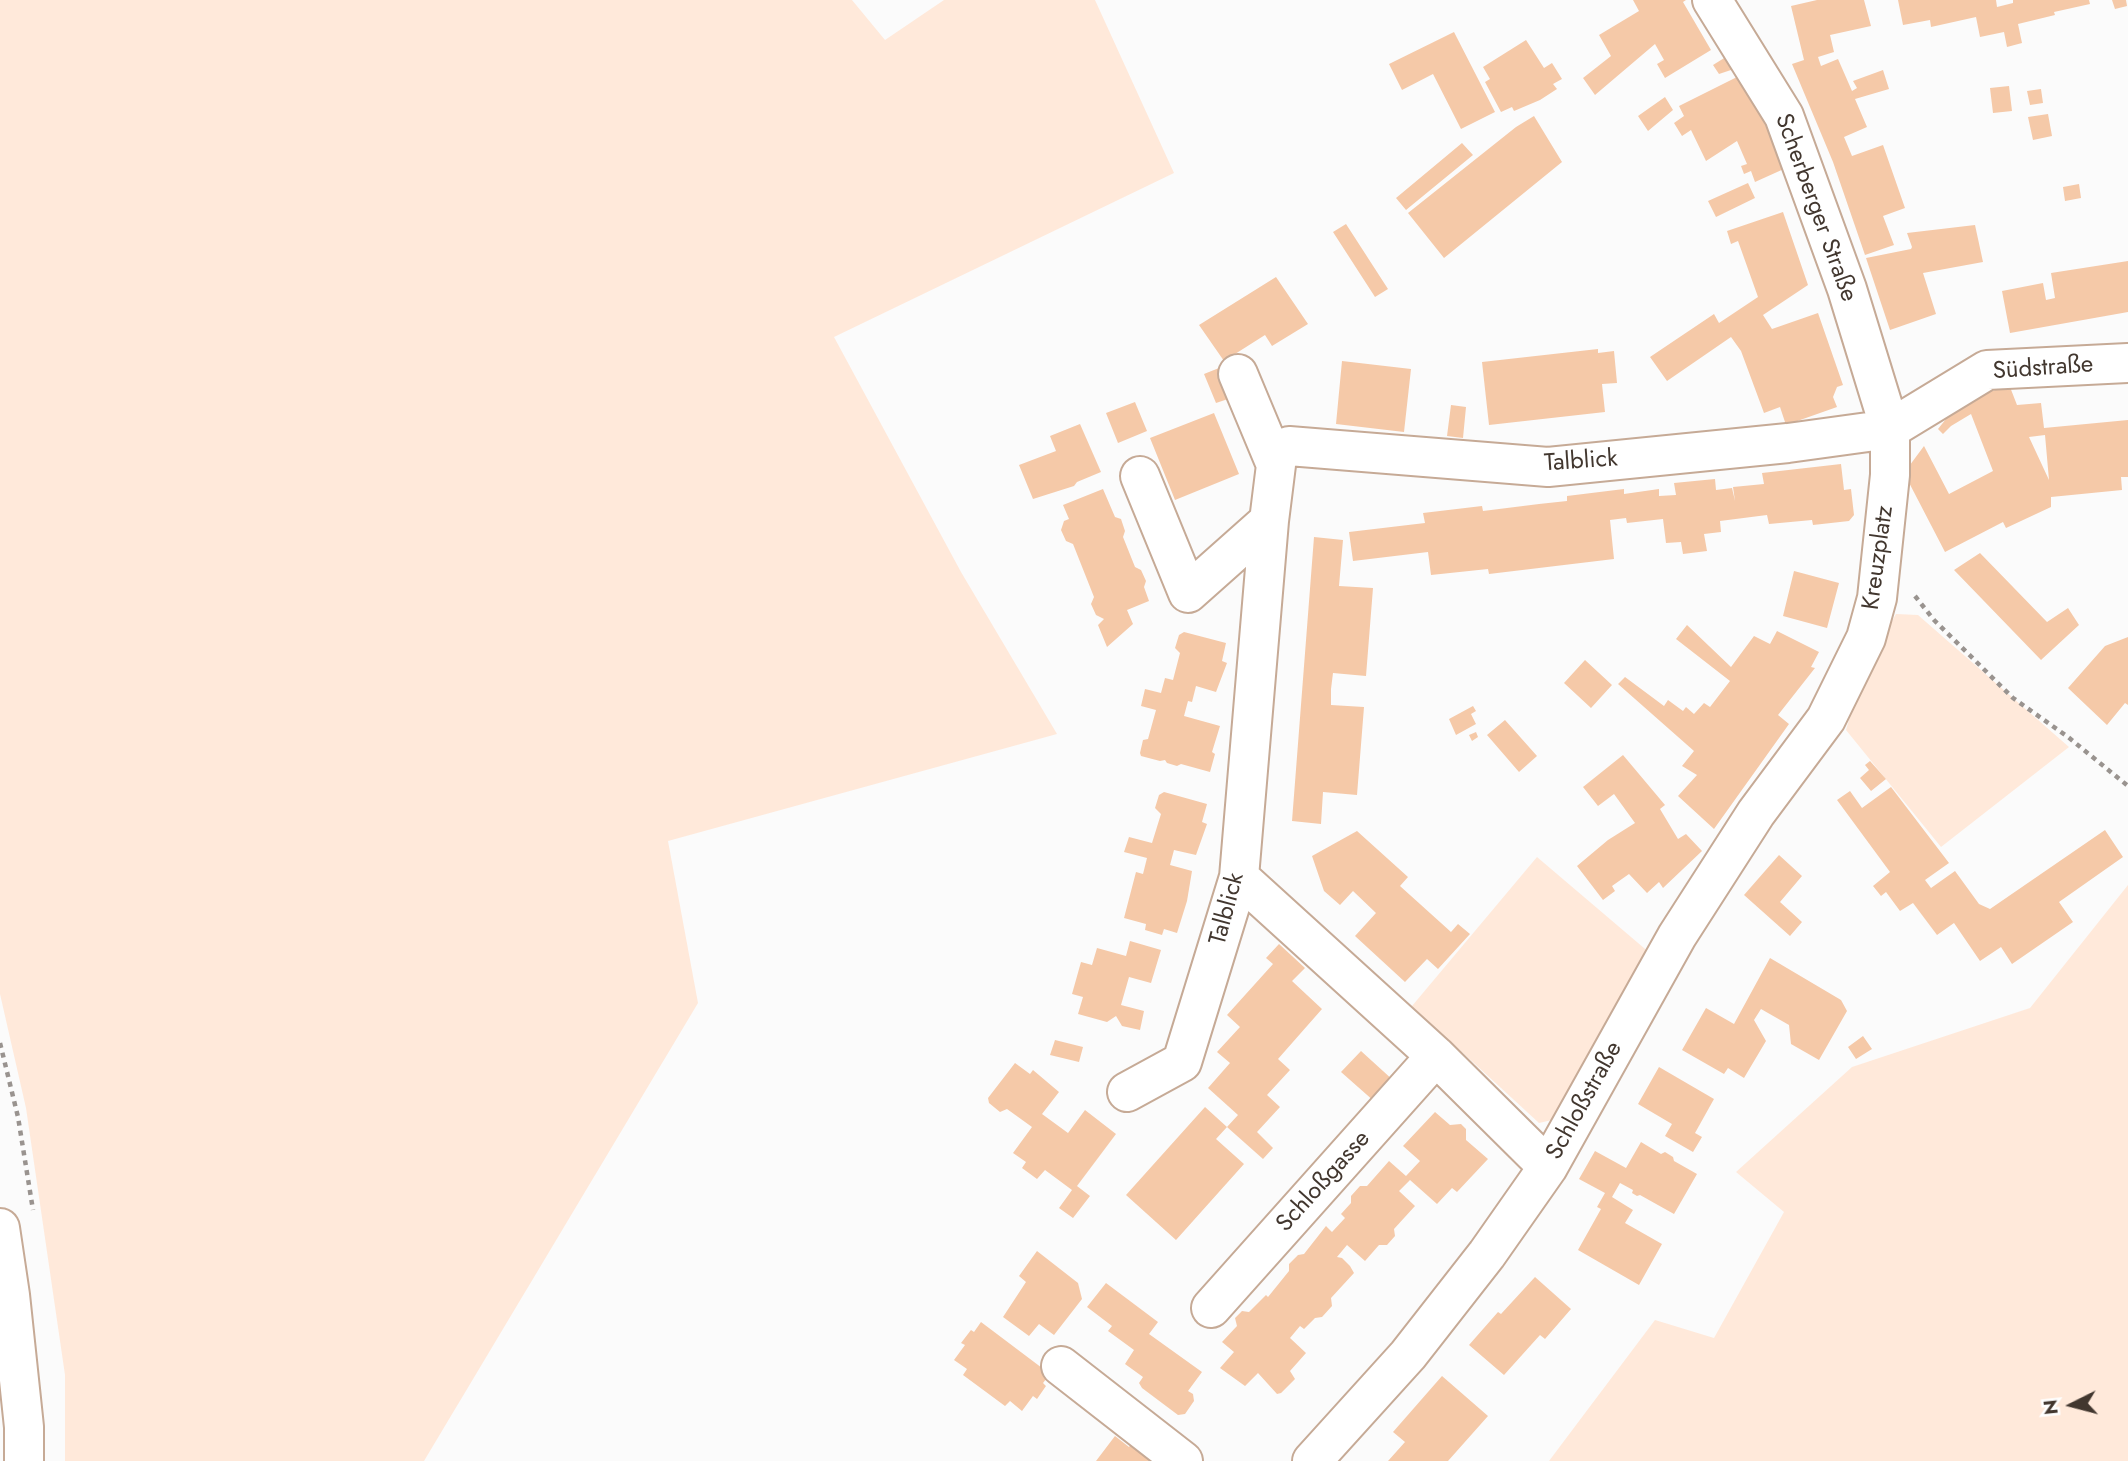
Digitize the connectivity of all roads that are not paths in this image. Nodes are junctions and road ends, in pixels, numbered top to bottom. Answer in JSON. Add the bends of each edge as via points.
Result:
{"nodes":[{"id":1,"x":1721,"y":2,"type":"edge"},
{"id":2,"x":2128,"y":363,"type":"edge"},
{"id":3,"x":1238,"y":374,"type":"dead end"},
{"id":4,"x":1890,"y":429,"type":"junction"},
{"id":5,"x":1272,"y":454,"type":"junction"},
{"id":6,"x":1140,"y":475,"type":"dead end"},
{"id":7,"x":1269,"y":521,"type":"junction"},
{"id":8,"x":1826,"y":719,"type":"joint"},
{"id":9,"x":1239,"y":877,"type":"junction"},
{"id":10,"x":1436,"y":1056,"type":"junction"},
{"id":11,"x":1127,"y":1092,"type":"dead end"},
{"id":12,"x":1548,"y":1167,"type":"junction"},
{"id":13,"x":0,"y":1228,"type":"edge"},
{"id":14,"x":1211,"y":1308,"type":"dead end"},
{"id":15,"x":1061,"y":1366,"type":"dead end"},
{"id":16,"x":24,"y":1461,"type":"edge"},
{"id":17,"x":1183,"y":1461,"type":"edge"},
{"id":18,"x":1312,"y":1461,"type":"edge"}],
"edges":[{"from":1,"to":4,"type":"street","name":"Scherberger Straße","via":[[1784,116],[1847,289]]},
{"from":2,"to":4,"type":"street","name":"Südstraße","via":[[1987,370]]},
{"from":3,"to":5,"type":"street","name":"Talblick"},
{"from":4,"to":5,"type":"street","name":"Talblick","via":[[1548,467],[1289,446]]},
{"from":4,"to":8,"type":"street","name":"Kreuzplatz","via":[[1890,475],[1877,598],[1866,638]]},
{"from":5,"to":7,"type":"street","name":"Talblick","via":[[1276,465]]},
{"from":6,"to":7,"type":"street","via":[[1188,593]]},
{"from":7,"to":9,"type":"street","name":"Talblick"},
{"from":8,"to":12,"type":"street","name":"Schloßstraße","via":[[1756,813],[1677,936]]},
{"from":9,"to":10,"type":"street"},
{"from":9,"to":11,"type":"street","name":"Talblick","via":[[1182,1062]]},
{"from":10,"to":12,"type":"street"},
{"from":10,"to":14,"type":"street","name":"Schloßgasse"},
{"from":12,"to":18,"type":"street","name":"Schloßstraße","via":[[1408,1355]]},
{"from":13,"to":16,"type":"street"},
{"from":15,"to":17,"type":"street"}]}
